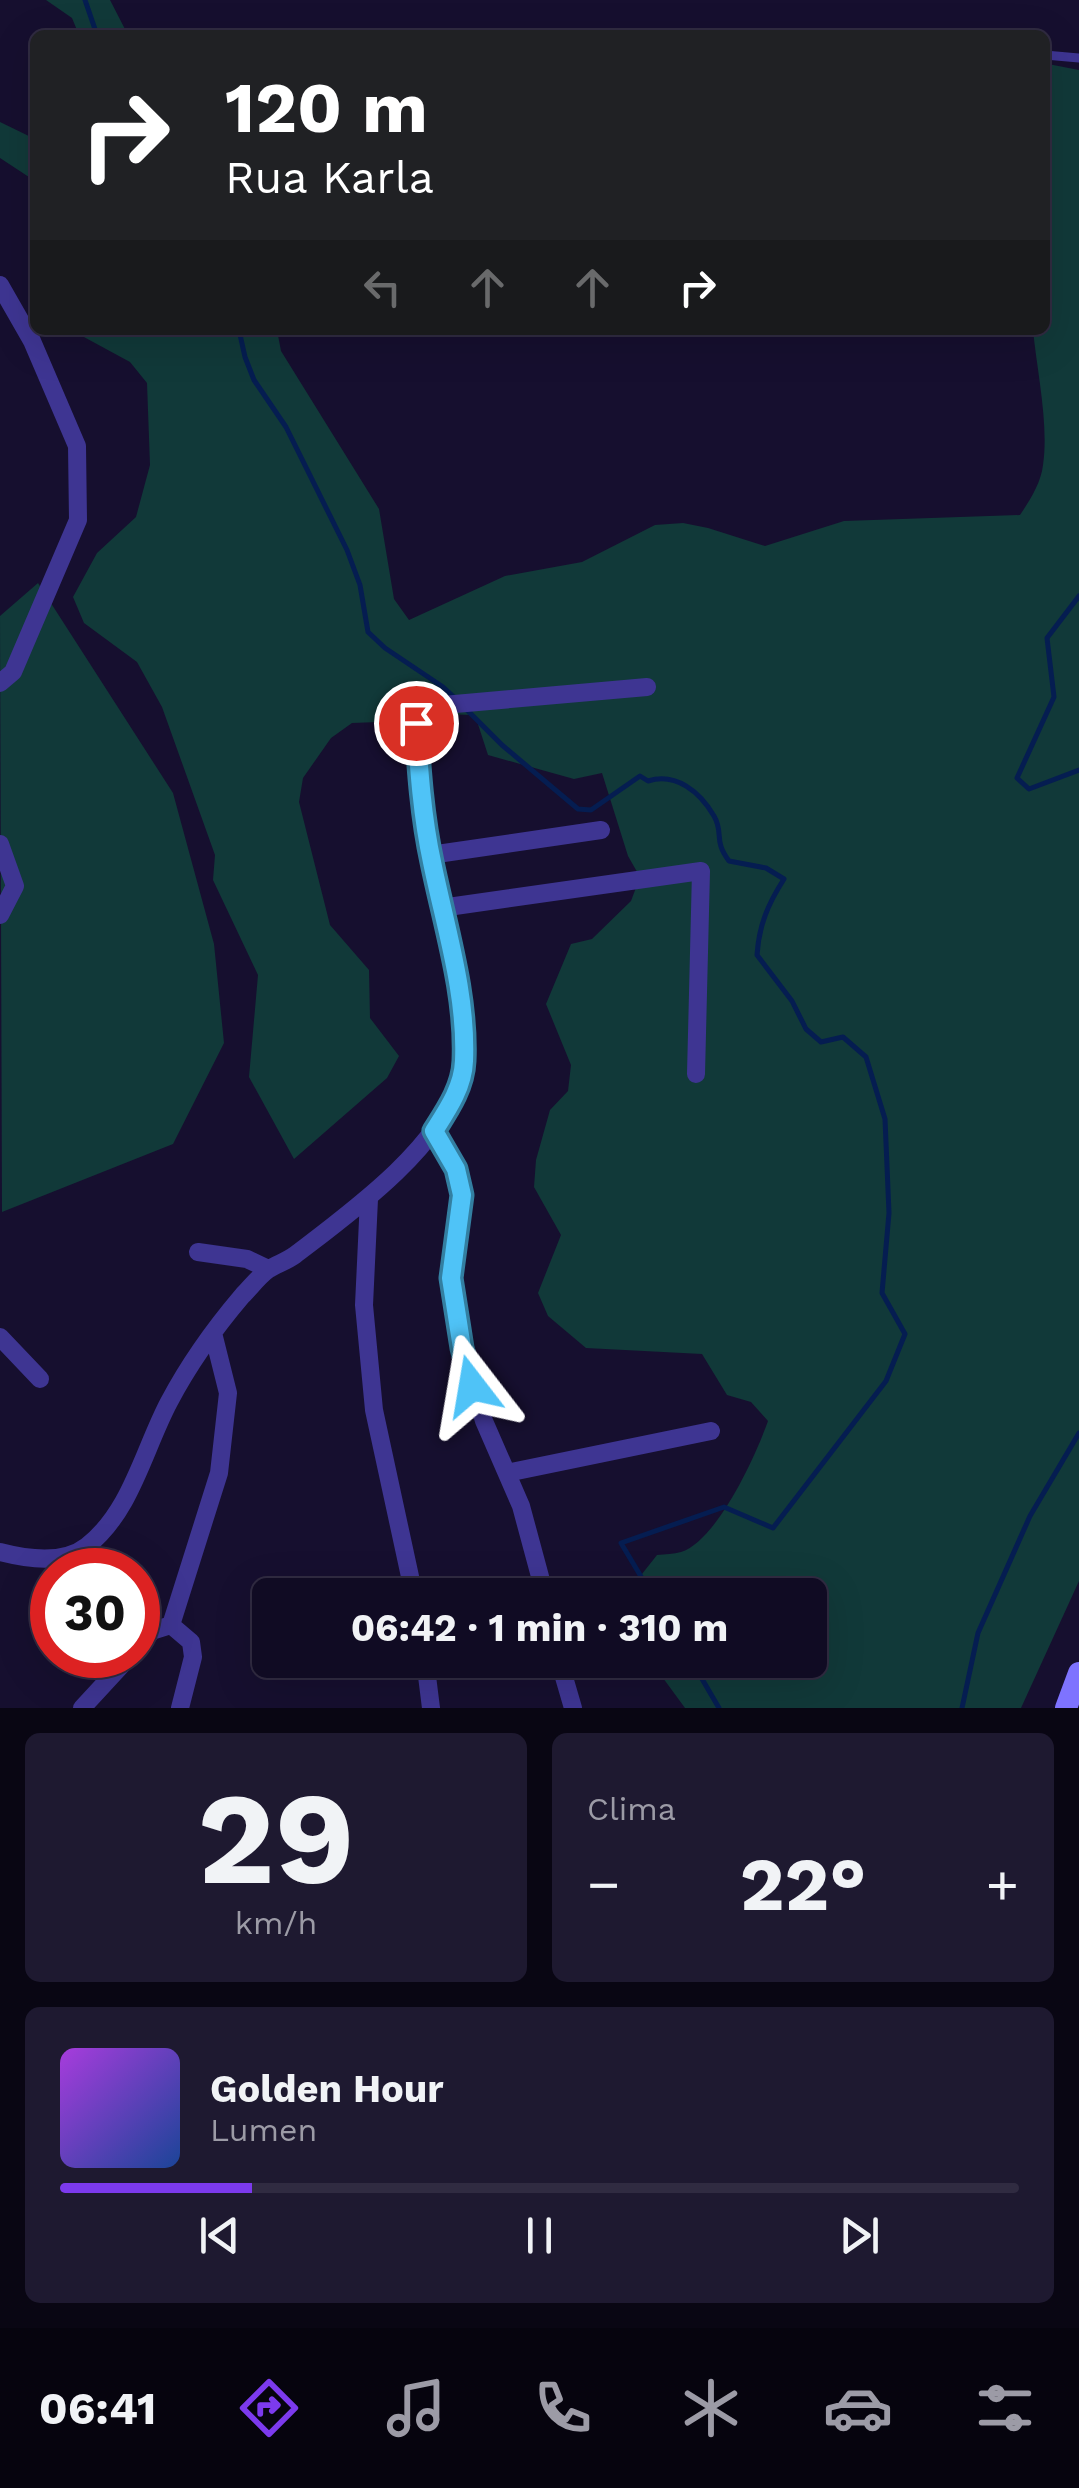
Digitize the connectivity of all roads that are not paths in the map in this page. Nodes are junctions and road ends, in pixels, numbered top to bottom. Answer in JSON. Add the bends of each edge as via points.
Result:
{"nodes":[{"id":1,"x":1050,"y":56,"type":"edge"},
{"id":2,"x":1079,"y":58,"type":"edge"},
{"id":3,"x":0,"y":285,"type":"edge"},
{"id":4,"x":0,"y":683,"type":"edge"},
{"id":5,"x":647,"y":687,"type":"dead end"},
{"id":6,"x":601,"y":830,"type":"dead end"},
{"id":7,"x":0,"y":844,"type":"edge"},
{"id":8,"x":430,"y":856,"type":"junction"},
{"id":9,"x":441,"y":908,"type":"junction"},
{"id":10,"x":0,"y":914,"type":"edge"},
{"id":11,"x":696,"y":1074,"type":"dead end"},
{"id":12,"x":434,"y":1131,"type":"junction"},
{"id":13,"x":369,"y":1199,"type":"junction"},
{"id":14,"x":198,"y":1252,"type":"dead end"},
{"id":15,"x":268,"y":1270,"type":"junction"},
{"id":16,"x":213,"y":1333,"type":"junction"},
{"id":17,"x":0,"y":1336,"type":"edge"},
{"id":18,"x":40,"y":1379,"type":"dead end"},
{"id":19,"x":712,"y":1431,"type":"dead end"},
{"id":20,"x":507,"y":1473,"type":"junction"},
{"id":21,"x":0,"y":1552,"type":"edge"},
{"id":22,"x":410,"y":1578,"type":"edge"},
{"id":23,"x":540,"y":1578,"type":"edge"},
{"id":24,"x":170,"y":1625,"type":"junction"},
{"id":25,"x":160,"y":1628,"type":"edge"},
{"id":26,"x":1079,"y":1673,"type":"edge"},
{"id":27,"x":110,"y":1678,"type":"edge"},
{"id":28,"x":427,"y":1678,"type":"edge"},
{"id":29,"x":564,"y":1678,"type":"edge"},
{"id":30,"x":82,"y":1708,"type":"edge"},
{"id":31,"x":180,"y":1708,"type":"edge"},
{"id":32,"x":431,"y":1708,"type":"edge"},
{"id":33,"x":573,"y":1708,"type":"edge"},
{"id":34,"x":1066,"y":1708,"type":"edge"}],
"edges":[{"from":1,"to":2,"type":"lane"},
{"from":3,"to":4,"type":"street","via":[[77,446],[78,520],[13,672]]},
{"from":5,"to":8,"type":"street","via":[[420,707],[418,768]]},
{"from":6,"to":8,"type":"street"},
{"from":7,"to":10,"type":"street","via":[[15,886]]},
{"from":8,"to":9,"type":"street"},
{"from":9,"to":11,"type":"street","via":[[701,871]]},
{"from":9,"to":12,"type":"street","via":[[464,1062],[452,1104]]},
{"from":12,"to":13,"type":"street"},
{"from":12,"to":20,"type":"street","via":[[462,1195],[451,1278],[462,1348]]},
{"from":13,"to":15,"type":"street"},
{"from":13,"to":22,"type":"street","via":[[364,1305],[374,1410]]},
{"from":14,"to":15,"type":"street","via":[[247,1259]]},
{"from":15,"to":16,"type":"street"},
{"from":16,"to":21,"type":"street","via":[[100,1535],[84,1550],[56,1558]]},
{"from":16,"to":24,"type":"street","via":[[228,1393],[220,1473]]},
{"from":17,"to":18,"type":"street"},
{"from":19,"to":20,"type":"street"},
{"from":20,"to":23,"type":"street"},
{"from":24,"to":25,"type":"street"},
{"from":24,"to":31,"type":"street","via":[[192,1642]]},
{"from":26,"to":34,"type":"main road"},
{"from":27,"to":30,"type":"street"},
{"from":28,"to":32,"type":"street"},
{"from":29,"to":33,"type":"street"}]}
